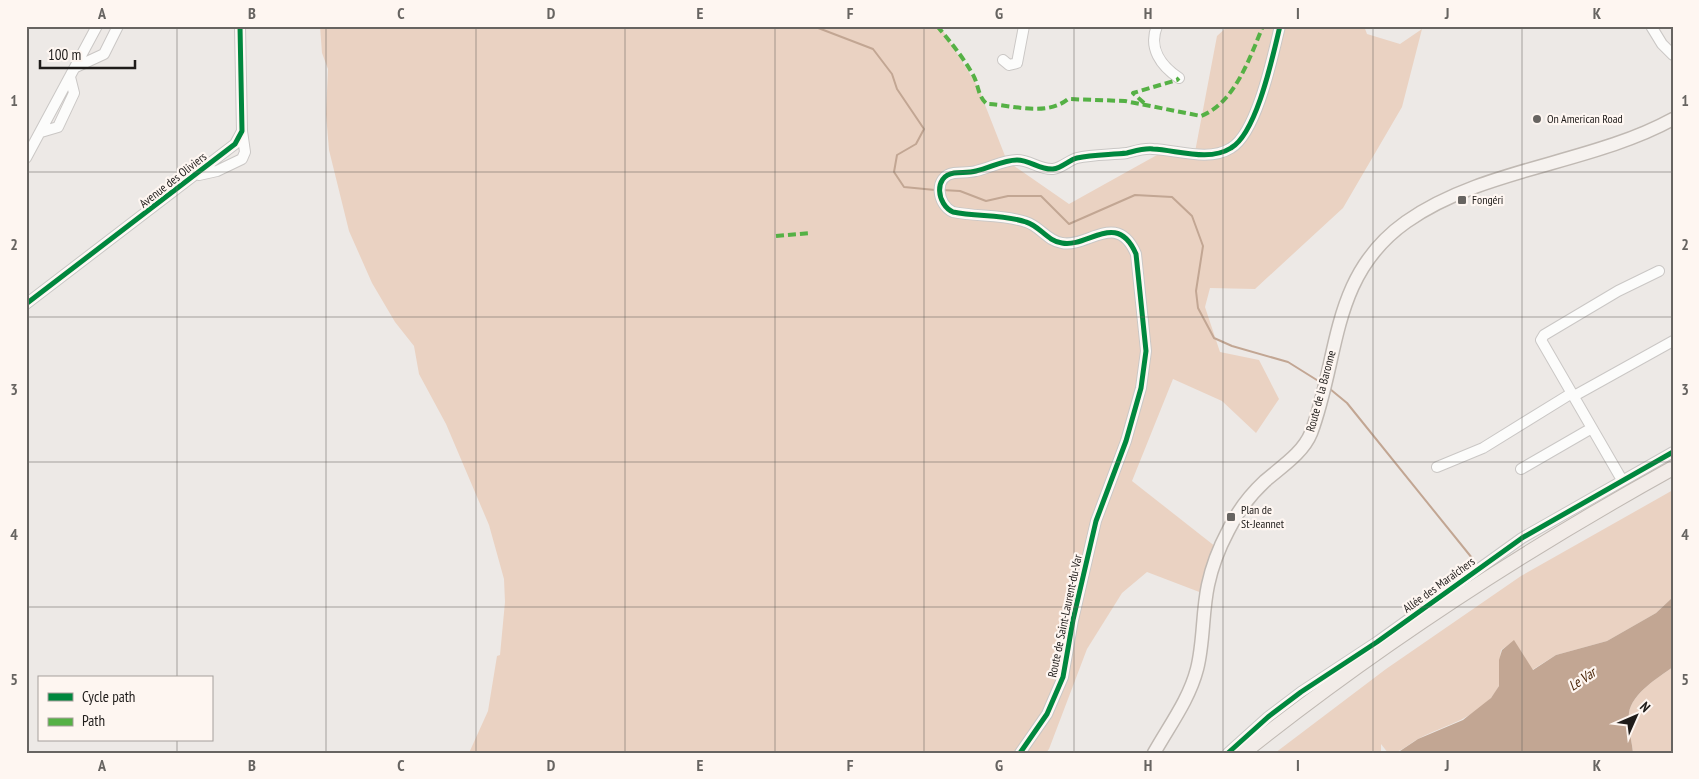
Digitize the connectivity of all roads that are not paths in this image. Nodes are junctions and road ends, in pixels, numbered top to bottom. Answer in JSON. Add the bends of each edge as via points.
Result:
{"nodes":[{"id":1,"x":97,"y":26,"type":"edge"},
{"id":2,"x":118,"y":26,"type":"edge"},
{"id":3,"x":240,"y":26,"type":"edge"},
{"id":4,"x":1024,"y":26,"type":"edge"},
{"id":5,"x":1157,"y":26,"type":"edge"},
{"id":6,"x":1280,"y":26,"type":"edge"},
{"id":7,"x":1651,"y":26,"type":"edge"},
{"id":8,"x":1673,"y":55,"type":"edge"},
{"id":9,"x":1003,"y":60,"type":"dead end"},
{"id":10,"x":76,"y":68,"type":"junction"},
{"id":11,"x":1179,"y":78,"type":"dead end"},
{"id":12,"x":1673,"y":119,"type":"edge"},
{"id":13,"x":242,"y":131,"type":"junction"},
{"id":14,"x":26,"y":158,"type":"edge"},
{"id":15,"x":195,"y":176,"type":"junction"},
{"id":16,"x":1659,"y":271,"type":"dead end"},
{"id":17,"x":31,"y":294,"type":"edge"},
{"id":18,"x":26,"y":304,"type":"edge"},
{"id":19,"x":1673,"y":341,"type":"edge"},
{"id":20,"x":1573,"y":394,"type":"junction"},
{"id":21,"x":1592,"y":428,"type":"junction"},
{"id":22,"x":1673,"y":452,"type":"edge"},
{"id":23,"x":1438,"y":467,"type":"dead end"},
{"id":24,"x":1673,"y":468,"type":"edge"},
{"id":25,"x":1521,"y":469,"type":"dead end"},
{"id":26,"x":1673,"y":479,"type":"edge"},
{"id":27,"x":1622,"y":480,"type":"junction"},
{"id":28,"x":1020,"y":753,"type":"edge"},
{"id":29,"x":1154,"y":753,"type":"edge"},
{"id":30,"x":1228,"y":753,"type":"edge"},
{"id":31,"x":1243,"y":753,"type":"edge"},
{"id":32,"x":1258,"y":753,"type":"edge"}],
"edges":[{"from":1,"to":10,"type":"street"},
{"from":2,"to":10,"type":"street","via":[[104,54]]},
{"from":3,"to":13,"type":"street","name":"Avenue des Oliviers"},
{"from":4,"to":9,"type":"street","via":[[1016,63],[1009,64]]},
{"from":5,"to":11,"type":"street","via":[[1153,44],[1168,70]]},
{"from":6,"to":28,"type":"street","name":"Route de Saint-Laurent-du-Var","via":[[1270,72],[1257,107],[1246,131],[1231,149],[1199,155],[1150,148],[1078,158],[1054,169],[1027,161],[1010,161],[975,172],[949,174],[940,183],[941,203],[946,209],[960,214],[1025,221],[1060,243],[1078,242],[1104,232],[1115,233],[1127,241],[1136,254],[1146,351],[1141,388],[1126,441],[1096,521],[1061,683],[1047,714]]},
{"from":7,"to":8,"type":"street"},
{"from":10,"to":14,"type":"street"},
{"from":12,"to":29,"type":"main road","name":"Route de la Baronne","via":[[1626,140],[1476,187],[1388,238],[1362,269],[1340,318],[1312,430],[1305,444],[1252,494],[1229,528],[1217,555],[1208,587],[1202,640],[1192,686]]},
{"from":13,"to":15,"type":"street","name":"Avenue des Oliviers","via":[[235,144]]},
{"from":13,"to":15,"type":"street","name":"Avenue des Oliviers","via":[[245,152],[242,159],[217,171]]},
{"from":15,"to":17,"type":"street","name":"Avenue des Oliviers"},
{"from":16,"to":20,"type":"street","via":[[1544,335],[1541,340]]},
{"from":17,"to":18,"type":"street","name":"Avenue des Oliviers"},
{"from":19,"to":20,"type":"street"},
{"from":20,"to":21,"type":"street"},
{"from":20,"to":23,"type":"street","via":[[1483,448]]},
{"from":21,"to":25,"type":"street"},
{"from":21,"to":27,"type":"street"},
{"from":22,"to":27,"type":"street","name":"Allée des Maraîchers"},
{"from":24,"to":31,"type":"highway","via":[[1508,564],[1315,697]]},
{"from":26,"to":32,"type":"highway","via":[[1514,571],[1320,705]]},
{"from":27,"to":30,"type":"street","name":"Allée des Maraîchers","via":[[1522,538],[1301,692]]}]}
